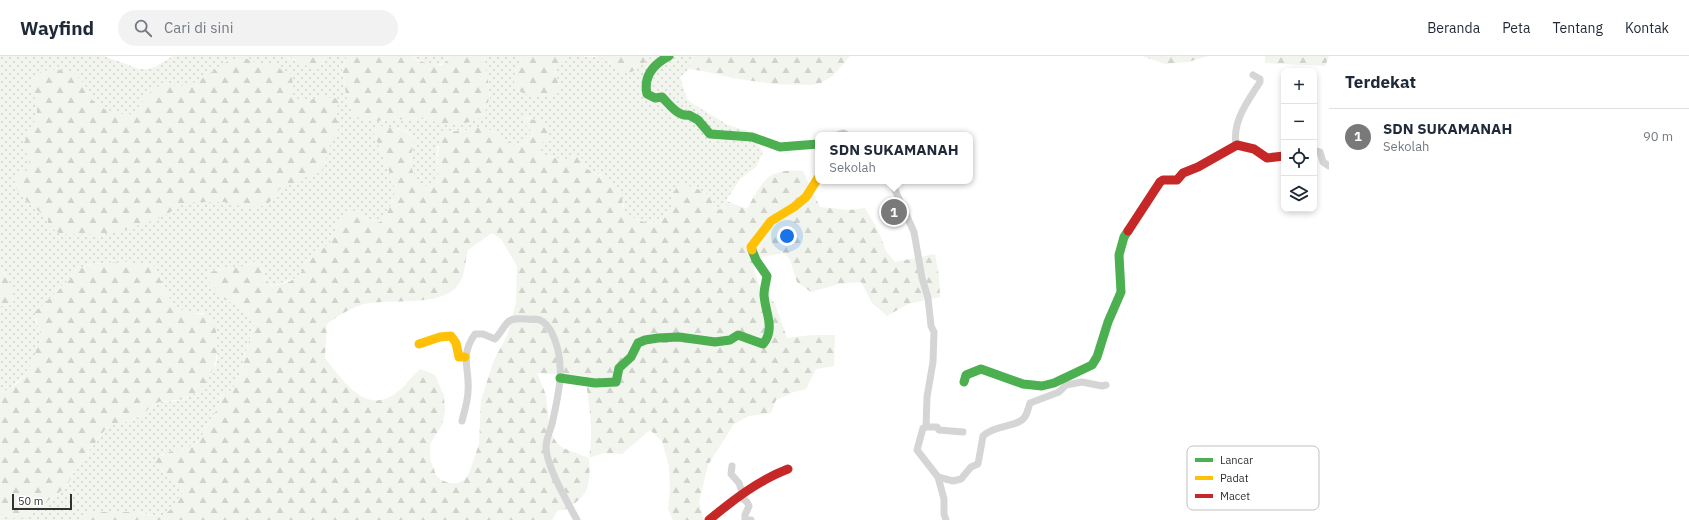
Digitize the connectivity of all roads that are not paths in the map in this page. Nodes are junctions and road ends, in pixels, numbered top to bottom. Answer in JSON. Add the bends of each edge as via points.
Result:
{"nodes":[{"id":1,"x":669,"y":56,"type":"edge"},
{"id":2,"x":1253,"y":75,"type":"dead end"},
{"id":3,"x":815,"y":144,"type":"edge"},
{"id":4,"x":1236,"y":145,"type":"junction"},
{"id":5,"x":1317,"y":151,"type":"edge"},
{"id":6,"x":1281,"y":156,"type":"edge"},
{"id":7,"x":1329,"y":166,"type":"edge"},
{"id":8,"x":815,"y":183,"type":"edge"},
{"id":9,"x":892,"y":184,"type":"edge"},
{"id":10,"x":419,"y":344,"type":"dead end"},
{"id":11,"x":465,"y":357,"type":"junction"},
{"id":12,"x":560,"y":378,"type":"junction"},
{"id":13,"x":964,"y":382,"type":"dead end"},
{"id":14,"x":1106,"y":385,"type":"dead end"},
{"id":15,"x":462,"y":422,"type":"dead end"},
{"id":16,"x":926,"y":427,"type":"junction"},
{"id":17,"x":963,"y":432,"type":"dead end"},
{"id":18,"x":732,"y":466,"type":"dead end"},
{"id":19,"x":788,"y":469,"type":"dead end"},
{"id":20,"x":938,"y":477,"type":"junction"},
{"id":21,"x":743,"y":495,"type":"junction"},
{"id":22,"x":577,"y":520,"type":"edge"},
{"id":23,"x":709,"y":520,"type":"edge"},
{"id":24,"x":750,"y":520,"type":"edge"},
{"id":25,"x":946,"y":520,"type":"edge"}],
"edges":[{"from":1,"to":3,"type":"street","via":[[647,74],[647,94],[655,98],[662,97],[681,115],[689,115],[696,119],[710,134],[752,137],[780,147]]},
{"from":2,"to":4,"type":"street","via":[[1260,79],[1260,82],[1246,102],[1241,115],[1235,134]]},
{"from":4,"to":6,"type":"street","via":[[1254,149],[1267,158]]},
{"from":4,"to":13,"type":"street","via":[[1183,173],[1177,180],[1161,181],[1131,224],[1119,255],[1121,292],[1092,365],[1042,386],[1023,384],[981,369],[966,375]]},
{"from":5,"to":7,"type":"street","via":[[1320,152],[1324,163]]},
{"from":8,"to":12,"type":"street","via":[[806,197],[771,221],[751,247],[767,276],[764,294],[769,337],[763,344],[738,335],[718,343],[689,337],[647,340],[639,342],[632,355],[620,366],[616,382],[595,383]]},
{"from":9,"to":16,"type":"street","via":[[914,232],[934,332]]},
{"from":10,"to":11,"type":"street","via":[[451,336],[454,338],[459,357]]},
{"from":11,"to":12,"type":"street","via":[[475,334],[495,339],[513,319],[538,319],[550,329],[556,342],[560,354]]},
{"from":11,"to":15,"type":"street","via":[[468,390]]},
{"from":12,"to":22,"type":"street","via":[[546,447],[548,458]]},
{"from":14,"to":20,"type":"street","via":[[1082,382],[1066,385],[1060,392],[1030,403],[1026,415],[1019,422],[984,434],[978,464],[971,467],[961,480],[953,481]]},
{"from":16,"to":17,"type":"street"},
{"from":16,"to":20,"type":"street","via":[[923,428],[917,450]]},
{"from":18,"to":21,"type":"street","via":[[731,474],[739,483]]},
{"from":19,"to":21,"type":"street","via":[[775,474]]},
{"from":20,"to":25,"type":"street"},
{"from":21,"to":23,"type":"street"},
{"from":21,"to":24,"type":"street","via":[[742,498],[748,506],[745,520]]}]}
